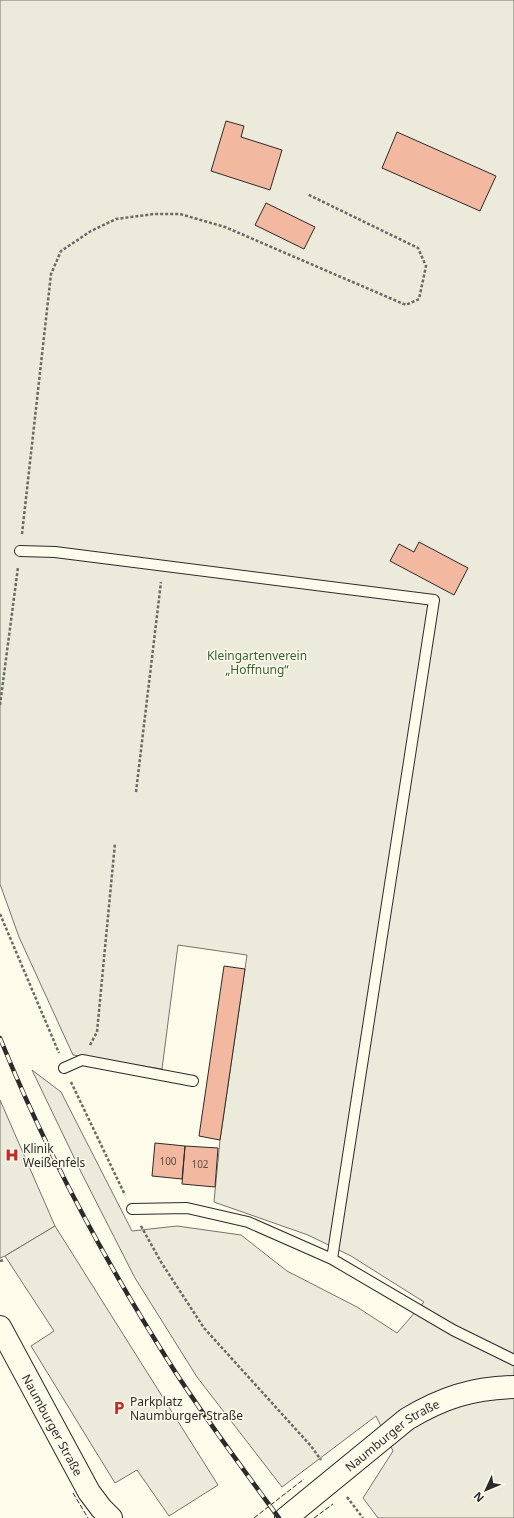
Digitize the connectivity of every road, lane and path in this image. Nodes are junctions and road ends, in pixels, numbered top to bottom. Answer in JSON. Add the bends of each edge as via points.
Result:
{"nodes":[{"id":1,"x":307,"y":194,"type":"dead end"},
{"id":2,"x":20,"y":551,"type":"junction"},
{"id":3,"x":163,"y":566,"type":"junction"},
{"id":4,"x":0,"y":705,"type":"edge"},
{"id":5,"x":136,"y":792,"type":"dead end"},
{"id":6,"x":115,"y":842,"type":"dead end"},
{"id":7,"x":82,"y":1060,"type":"junction"},
{"id":8,"x":64,"y":1068,"type":"dead end"},
{"id":9,"x":193,"y":1081,"type":"dead end"},
{"id":10,"x":132,"y":1209,"type":"dead end"},
{"id":11,"x":332,"y":1259,"type":"junction"},
{"id":12,"x":4,"y":1260,"type":"dead end"},
{"id":13,"x":0,"y":1261,"type":"edge"},
{"id":14,"x":0,"y":1327,"type":"edge"},
{"id":15,"x":514,"y":1360,"type":"edge"},
{"id":16,"x":514,"y":1387,"type":"edge"},
{"id":17,"x":111,"y":1518,"type":"edge"},
{"id":18,"x":286,"y":1518,"type":"edge"}],
"edges":[{"from":1,"to":2,"type":"path","via":[[418,248],[426,266],[419,298],[406,305],[225,227],[180,214],[154,214],[116,219],[91,231],[61,251],[51,274]]},
{"from":2,"to":3,"type":"lane","via":[[55,552]]},
{"from":2,"to":4,"type":"path"},
{"from":3,"to":5,"type":"path"},
{"from":3,"to":11,"type":"lane","via":[[434,600]]},
{"from":6,"to":7,"type":"path","via":[[97,1032]]},
{"from":7,"to":8,"type":"lane"},
{"from":7,"to":9,"type":"lane"},
{"from":10,"to":11,"type":"lane","via":[[187,1208],[248,1222]]},
{"from":11,"to":15,"type":"lane","via":[[453,1330]]},
{"from":12,"to":13,"type":"path"},
{"from":14,"to":17,"type":"main road","name":"Naumburger Straße","via":[[90,1492]]},
{"from":16,"to":18,"type":"main road","name":"Naumburger Straße","via":[[469,1392],[447,1398],[426,1408],[407,1419]]}]}
